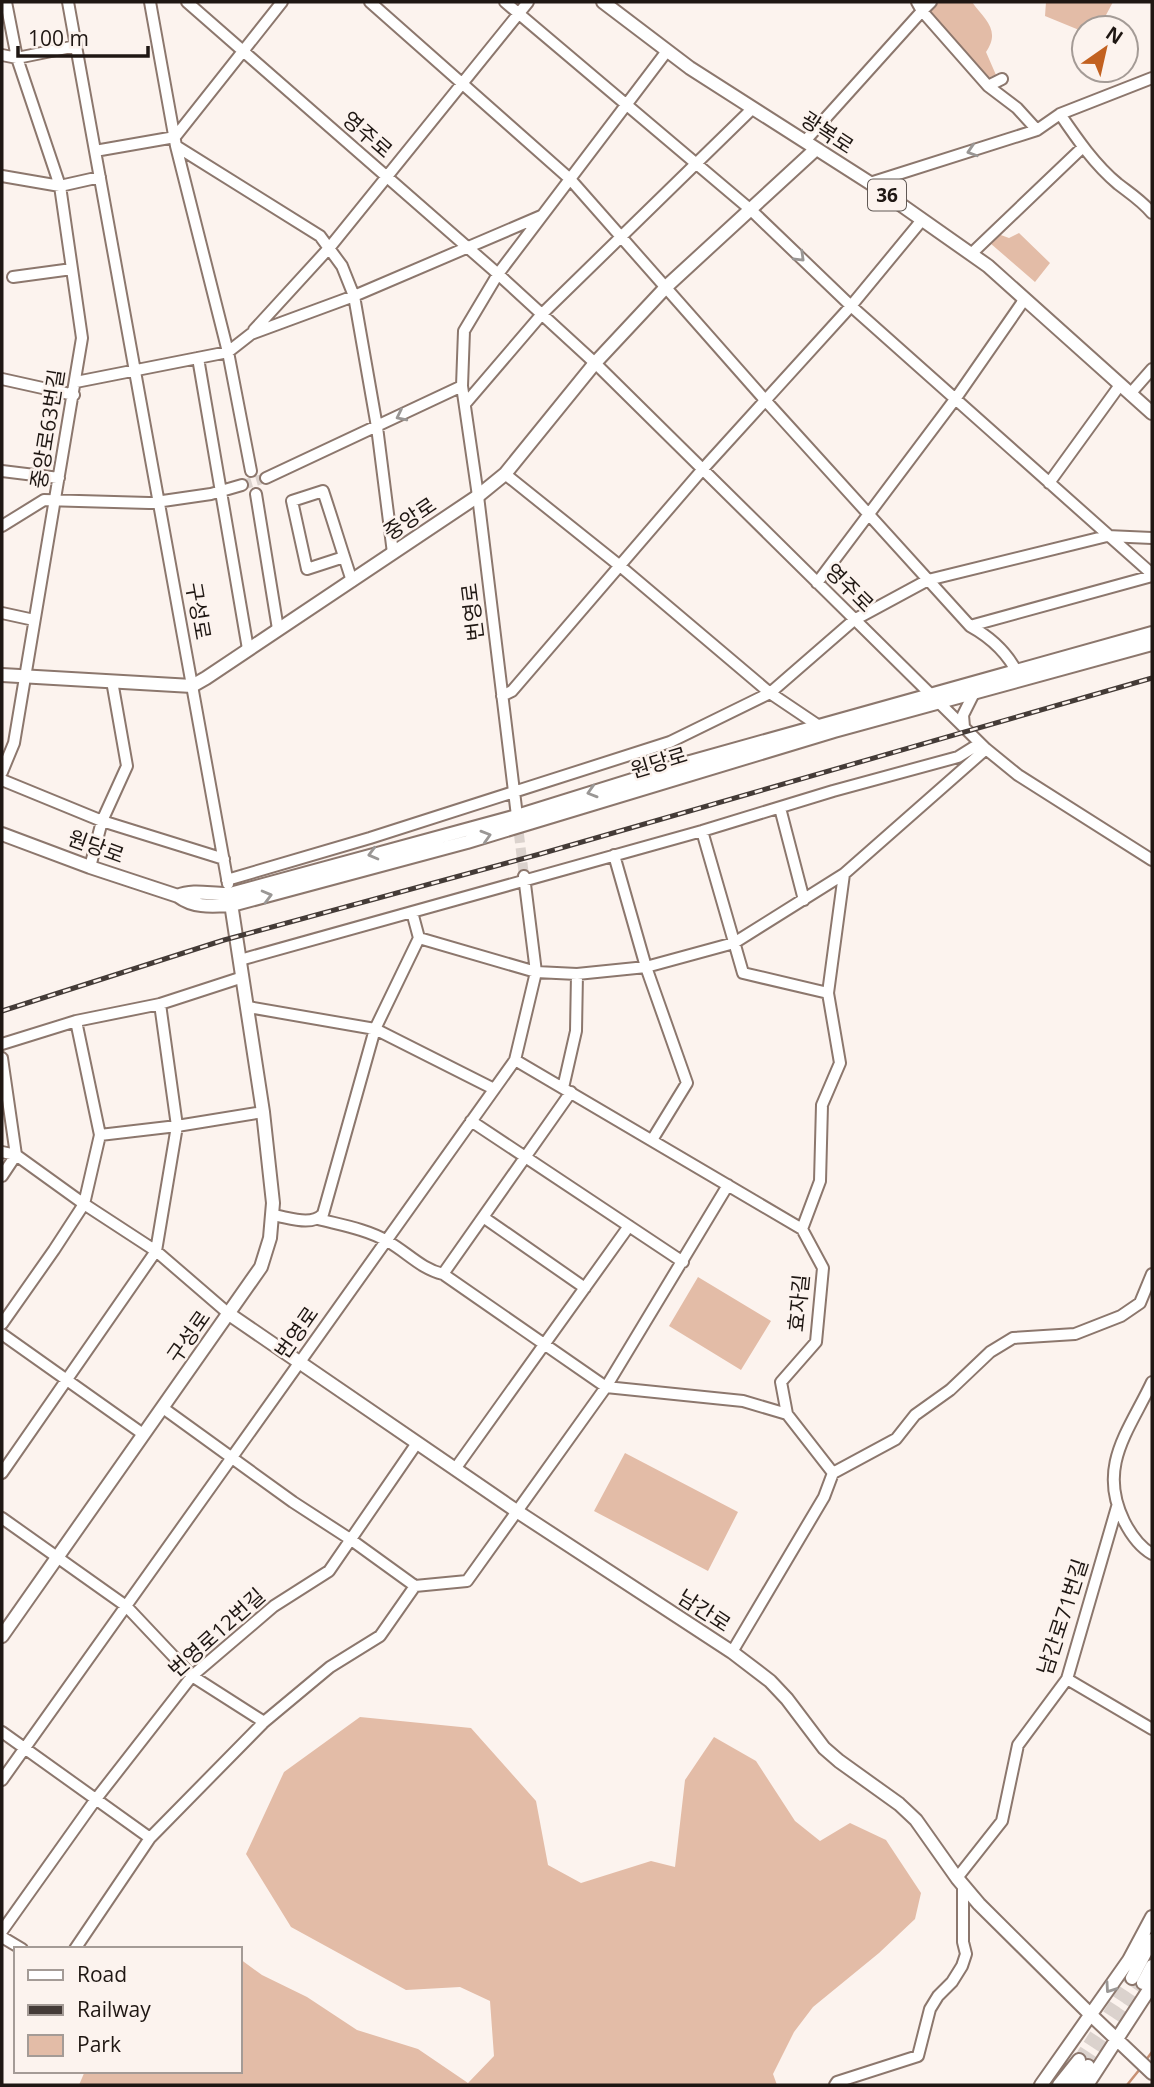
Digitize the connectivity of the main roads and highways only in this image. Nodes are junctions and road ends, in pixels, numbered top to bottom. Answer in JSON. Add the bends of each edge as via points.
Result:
{"nodes":[{"id":1,"x":603,"y":2,"type":"edge"},
{"id":2,"x":810,"y":145,"type":"junction"},
{"id":3,"x":1152,"y":413,"type":"edge"},
{"id":4,"x":1152,"y":633,"type":"edge"},
{"id":5,"x":1152,"y":643,"type":"edge"},
{"id":6,"x":1018,"y":675,"type":"junction"},
{"id":7,"x":2,"y":676,"type":"edge"},
{"id":8,"x":937,"y":699,"type":"junction"},
{"id":9,"x":2,"y":834,"type":"edge"},
{"id":10,"x":231,"y":899,"type":"junction"},
{"id":11,"x":229,"y":1314,"type":"junction"},
{"id":12,"x":2,"y":1636,"type":"edge"},
{"id":13,"x":1152,"y":1917,"type":"edge"},
{"id":14,"x":1152,"y":1940,"type":"edge"},
{"id":15,"x":1152,"y":1966,"type":"edge"},
{"id":16,"x":1142,"y":1982,"type":"edge"},
{"id":17,"x":1091,"y":2015,"type":"junction"},
{"id":18,"x":1121,"y":2042,"type":"junction"},
{"id":19,"x":1152,"y":2073,"type":"edge"},
{"id":20,"x":1041,"y":2085,"type":"edge"},
{"id":21,"x":1059,"y":2085,"type":"edge"},
{"id":22,"x":1073,"y":2085,"type":"edge"},
{"id":23,"x":1087,"y":2085,"type":"edge"}],
"edges":[{"from":1,"to":2,"type":"main road","name":"광복로","number":"36","via":[[667,51]]},
{"from":2,"to":3,"type":"main road","name":"광복로","number":"36","via":[[988,266]]},
{"from":2,"to":7,"type":"main road","name":"중앙로","via":[[595,363],[505,474],[352,581],[192,686]]},
{"from":4,"to":6,"type":"main road","name":"원당로"},
{"from":5,"to":6,"type":"main road","name":"원당로"},
{"from":6,"to":8,"type":"main road","name":"원당로"},
{"from":6,"to":8,"type":"main road","name":"원당로","via":[[974,693]]},
{"from":8,"to":10,"type":"main road","name":"원당로","one_way":true,"via":[[690,762]]},
{"from":10,"to":8,"type":"main road","name":"원당로","one_way":true,"via":[[467,842]]},
{"from":9,"to":10,"type":"main road","name":"원당로","via":[[178,896],[186,892]]},
{"from":10,"to":11,"type":"main road","name":"구성로","via":[[274,1203],[261,1267]]},
{"from":11,"to":12,"type":"main road","name":"구성로"},
{"from":11,"to":17,"type":"main road","name":"남간로","via":[[770,1681],[824,1748],[916,1820],[979,1904]]},
{"from":13,"to":17,"type":"main road","one_way":true},
{"from":14,"to":16,"type":"main road"},
{"from":15,"to":16,"type":"main road"},
{"from":16,"to":18,"type":"main road"},
{"from":17,"to":18,"type":"main road","name":"남간로"},
{"from":17,"to":20,"type":"main road"},
{"from":18,"to":19,"type":"main road","name":"남간로"},
{"from":18,"to":23,"type":"main road"},
{"from":21,"to":22,"type":"main road","via":[[1083,2063]]}]}
